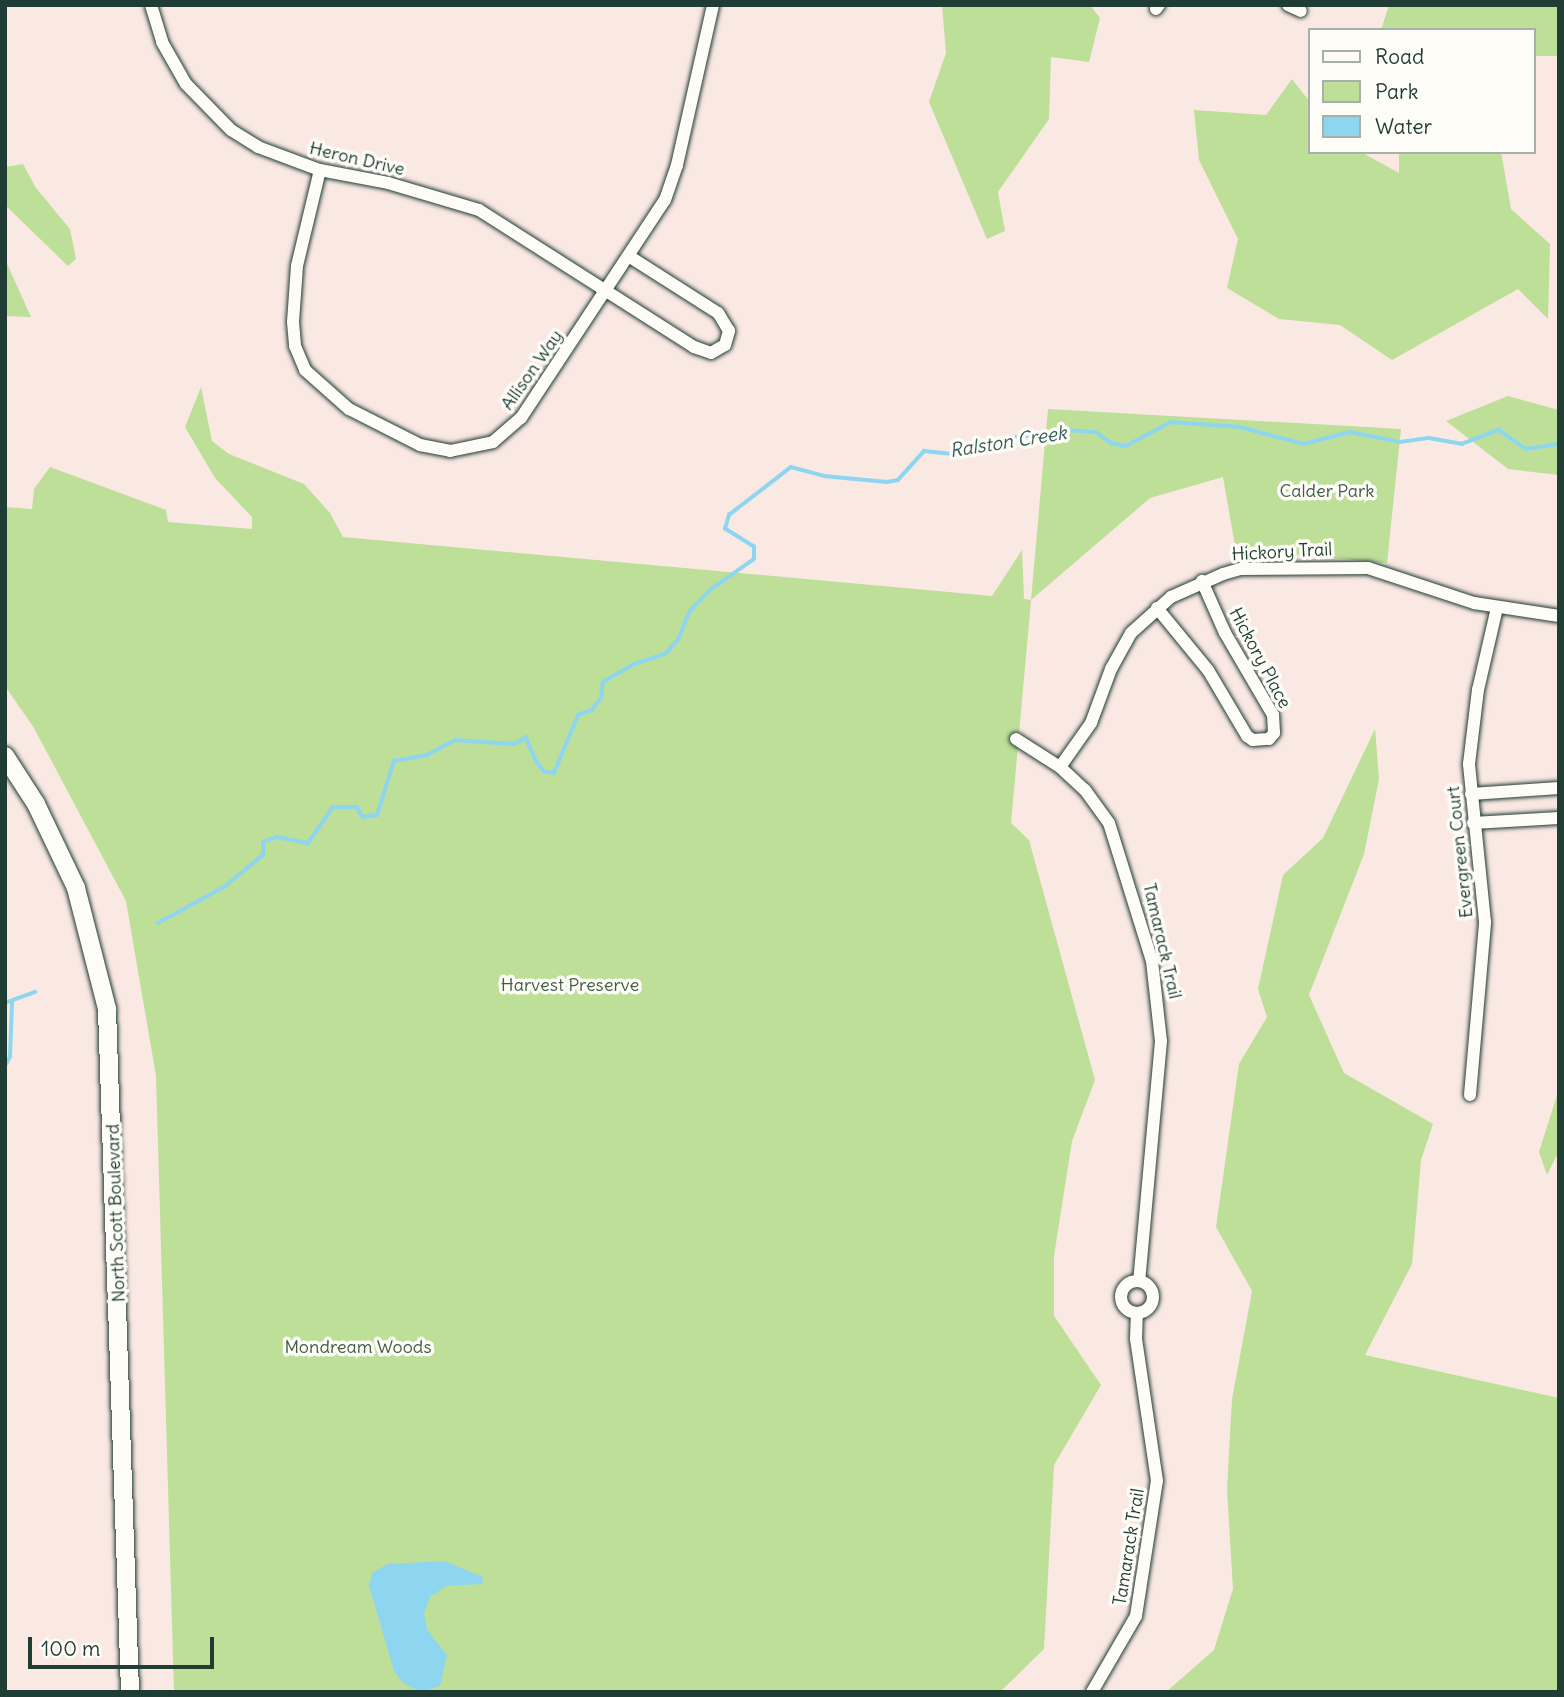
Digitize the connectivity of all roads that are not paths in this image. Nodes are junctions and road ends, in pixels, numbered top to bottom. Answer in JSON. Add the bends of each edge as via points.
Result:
{"nodes":[{"id":1,"x":151,"y":5,"type":"edge"},
{"id":2,"x":713,"y":5,"type":"edge"},
{"id":3,"x":1288,"y":5,"type":"edge"},
{"id":4,"x":1301,"y":11,"type":"dead end"},
{"id":5,"x":320,"y":170,"type":"junction"},
{"id":6,"x":630,"y":257,"type":"junction"},
{"id":7,"x":605,"y":294,"type":"junction"},
{"id":8,"x":1202,"y":581,"type":"junction"},
{"id":9,"x":1157,"y":608,"type":"junction"},
{"id":10,"x":1497,"y":608,"type":"junction"},
{"id":11,"x":1559,"y":616,"type":"edge"},
{"id":12,"x":1016,"y":739,"type":"dead end"},
{"id":13,"x":5,"y":756,"type":"edge"},
{"id":14,"x":1060,"y":767,"type":"junction"},
{"id":15,"x":1559,"y":788,"type":"edge"},
{"id":16,"x":1471,"y":794,"type":"junction"},
{"id":17,"x":1559,"y":818,"type":"edge"},
{"id":18,"x":1473,"y":823,"type":"junction"},
{"id":19,"x":1470,"y":1095,"type":"dead end"},
{"id":20,"x":1139,"y":1281,"type":"junction"},
{"id":21,"x":1137,"y":1314,"type":"junction"},
{"id":22,"x":130,"y":1692,"type":"edge"},
{"id":23,"x":1092,"y":1692,"type":"edge"}],
"edges":[{"from":1,"to":5,"type":"street","name":"Heron Drive","via":[[173,63],[206,109],[258,147]]},
{"from":2,"to":6,"type":"street","name":"Allison Way","via":[[677,165],[665,200]]},
{"from":3,"to":4,"type":"street"},
{"from":5,"to":7,"type":"street","name":"Heron Drive","via":[[388,183],[500,219]]},
{"from":5,"to":7,"type":"street","name":"Allison Way","via":[[297,266],[295,346],[305,370],[324,391],[420,445],[464,450],[508,433]]},
{"from":6,"to":7,"type":"street","name":"Allison Way"},
{"from":6,"to":7,"type":"street","name":"Heron Drive","via":[[718,313],[729,331],[725,345],[719,351],[703,351]]},
{"from":8,"to":9,"type":"street","name":"Hickory Trail"},
{"from":8,"to":9,"type":"street","name":"Hickory Place","via":[[1225,633],[1273,715],[1274,733],[1269,739],[1247,736],[1208,670]]},
{"from":8,"to":10,"type":"street","name":"Hickory Trail","via":[[1240,569],[1368,568]]},
{"from":9,"to":14,"type":"street","name":"Hickory Trail","via":[[1119,652],[1091,723]]},
{"from":10,"to":11,"type":"street","name":"Hickory Trail"},
{"from":10,"to":16,"type":"street","name":"Evergreen Court","via":[[1471,734]]},
{"from":12,"to":14,"type":"street","name":"Tamarack Trail"},
{"from":13,"to":22,"type":"main road","name":"North Scott Boulevard","via":[[36,804],[76,888],[107,1009]]},
{"from":14,"to":20,"type":"street","name":"Tamarack Trail","via":[[1085,790],[1116,839],[1158,990],[1160,1066]]},
{"from":15,"to":16,"type":"street"},
{"from":16,"to":18,"type":"street","name":"Evergreen Court"},
{"from":17,"to":18,"type":"street"},
{"from":18,"to":19,"type":"street","name":"Evergreen Court","via":[[1485,922]]},
{"from":20,"to":21,"type":"street","name":"Tamarack Trail","via":[[1150,1287],[1153,1300]]},
{"from":20,"to":21,"type":"street","name":"Tamarack Trail","via":[[1125,1287],[1122,1298],[1127,1309]]},
{"from":21,"to":23,"type":"street","name":"Tamarack Trail","via":[[1136,1339],[1157,1481],[1136,1616]]}]}
